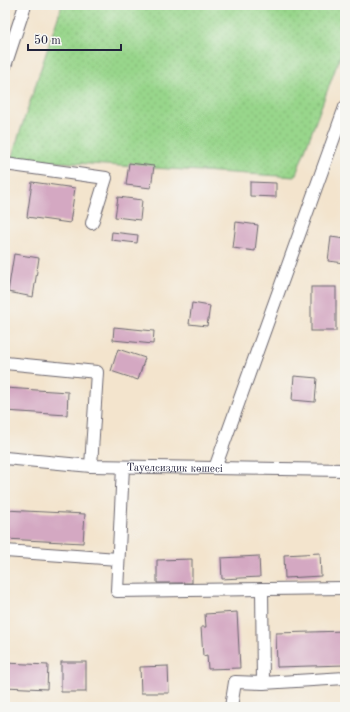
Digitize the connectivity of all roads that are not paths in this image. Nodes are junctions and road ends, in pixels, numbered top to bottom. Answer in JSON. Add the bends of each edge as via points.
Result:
{"nodes":[{"id":1,"x":25,"y":5,"type":"edge"},
{"id":2,"x":5,"y":66,"type":"edge"},
{"id":3,"x":345,"y":107,"type":"edge"},
{"id":4,"x":5,"y":164,"type":"edge"},
{"id":5,"x":92,"y":223,"type":"dead end"},
{"id":6,"x":5,"y":363,"type":"edge"},
{"id":7,"x":5,"y":458,"type":"edge"},
{"id":8,"x":91,"y":466,"type":"junction"},
{"id":9,"x":123,"y":467,"type":"junction"},
{"id":10,"x":215,"y":468,"type":"junction"},
{"id":11,"x":345,"y":470,"type":"edge"},
{"id":12,"x":5,"y":551,"type":"edge"},
{"id":13,"x":118,"y":559,"type":"junction"},
{"id":14,"x":345,"y":588,"type":"edge"},
{"id":15,"x":262,"y":589,"type":"junction"},
{"id":16,"x":345,"y":678,"type":"edge"},
{"id":17,"x":263,"y":683,"type":"junction"},
{"id":18,"x":231,"y":707,"type":"edge"}],
"edges":[{"from":1,"to":2,"type":"street"},
{"from":3,"to":10,"type":"street"},
{"from":4,"to":5,"type":"street","via":[[106,178]]},
{"from":6,"to":8,"type":"street","via":[[97,372]]},
{"from":7,"to":8,"type":"street","name":"Тауелсиздик көшесі"},
{"from":8,"to":9,"type":"street","name":"Тауелсиздик көшесі"},
{"from":9,"to":10,"type":"street","name":"Тауелсиздик көшесі"},
{"from":9,"to":13,"type":"street"},
{"from":10,"to":11,"type":"street","name":"Тауелсиздик көшесі"},
{"from":12,"to":13,"type":"street"},
{"from":13,"to":15,"type":"street","via":[[117,591]]},
{"from":14,"to":15,"type":"street"},
{"from":15,"to":17,"type":"street"},
{"from":16,"to":17,"type":"street"},
{"from":17,"to":18,"type":"street","via":[[235,682]]}]}
